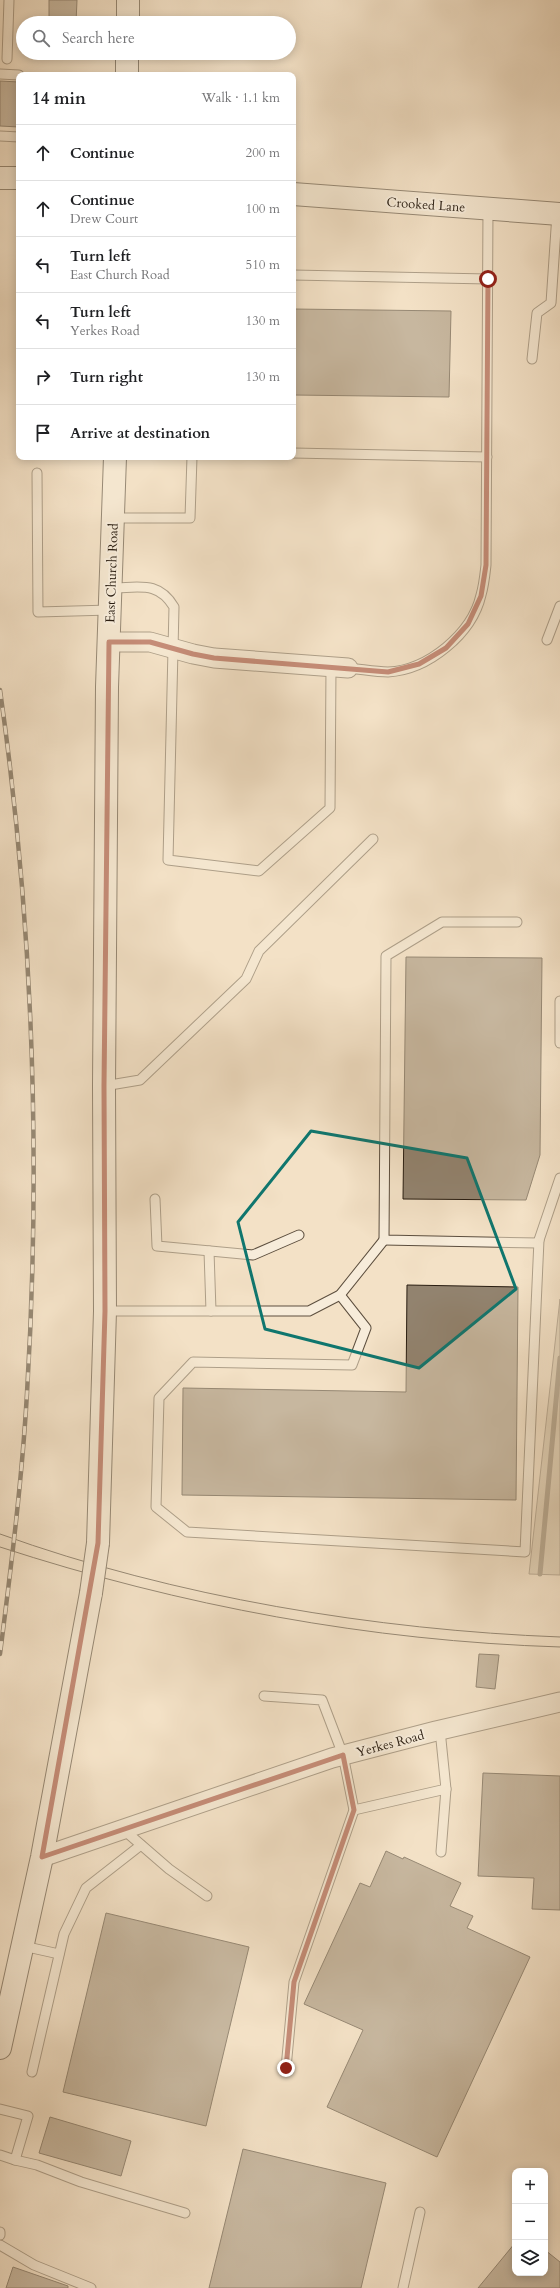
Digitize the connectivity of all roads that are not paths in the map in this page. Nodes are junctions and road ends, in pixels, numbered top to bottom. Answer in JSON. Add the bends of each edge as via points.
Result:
{"nodes":[{"id":1,"x":9,"y":0,"type":"edge"},
{"id":2,"x":128,"y":0,"type":"edge"},
{"id":3,"x":128,"y":16,"type":"edge"},
{"id":4,"x":7,"y":59,"type":"dead end"},
{"id":5,"x":127,"y":60,"type":"edge"},
{"id":6,"x":127,"y":72,"type":"edge"},
{"id":7,"x":0,"y":74,"type":"edge"},
{"id":8,"x":16,"y":75,"type":"edge"},
{"id":9,"x":0,"y":136,"type":"edge"},
{"id":10,"x":16,"y":137,"type":"edge"},
{"id":11,"x":0,"y":178,"type":"edge"},
{"id":12,"x":16,"y":178,"type":"edge"},
{"id":13,"x":296,"y":194,"type":"edge"},
{"id":14,"x":488,"y":209,"type":"junction"},
{"id":15,"x":559,"y":214,"type":"edge"},
{"id":16,"x":296,"y":275,"type":"edge"},
{"id":17,"x":488,"y":279,"type":"junction"},
{"id":18,"x":532,"y":359,"type":"dead end"},
{"id":19,"x":296,"y":453,"type":"edge"},
{"id":20,"x":487,"y":457,"type":"junction"},
{"id":21,"x":115,"y":460,"type":"edge"},
{"id":22,"x":192,"y":460,"type":"edge"},
{"id":23,"x":37,"y":473,"type":"dead end"},
{"id":24,"x":113,"y":518,"type":"junction"},
{"id":25,"x":111,"y":588,"type":"junction"},
{"id":26,"x":560,"y":606,"type":"edge"},
{"id":27,"x":110,"y":610,"type":"junction"},
{"id":28,"x":547,"y":640,"type":"dead end"},
{"id":29,"x":109,"y":642,"type":"junction"},
{"id":30,"x":174,"y":648,"type":"junction"},
{"id":31,"x":339,"y":667,"type":"junction"},
{"id":32,"x":372,"y":839,"type":"dead end"},
{"id":33,"x":516,"y":922,"type":"dead end"},
{"id":34,"x":560,"y":1001,"type":"edge"},
{"id":35,"x":560,"y":1043,"type":"edge"},
{"id":36,"x":104,"y":1086,"type":"junction"},
{"id":37,"x":560,"y":1178,"type":"edge"},
{"id":38,"x":155,"y":1199,"type":"dead end"},
{"id":39,"x":299,"y":1235,"type":"dead end"},
{"id":40,"x":384,"y":1240,"type":"junction"},
{"id":41,"x":539,"y":1240,"type":"junction"},
{"id":42,"x":210,"y":1251,"type":"junction"},
{"id":43,"x":340,"y":1295,"type":"junction"},
{"id":44,"x":105,"y":1311,"type":"junction"},
{"id":45,"x":211,"y":1311,"type":"junction"},
{"id":46,"x":264,"y":1696,"type":"dead end"},
{"id":47,"x":560,"y":1702,"type":"edge"},
{"id":48,"x":440,"y":1730,"type":"junction"},
{"id":49,"x":343,"y":1755,"type":"junction"},
{"id":50,"x":446,"y":1789,"type":"junction"},
{"id":51,"x":354,"y":1810,"type":"junction"},
{"id":52,"x":124,"y":1830,"type":"junction"},
{"id":53,"x":141,"y":1844,"type":"junction"},
{"id":54,"x":441,"y":1852,"type":"dead end"},
{"id":55,"x":42,"y":1857,"type":"junction"},
{"id":56,"x":207,"y":1896,"type":"dead end"},
{"id":57,"x":22,"y":1946,"type":"junction"},
{"id":58,"x":59,"y":1954,"type":"junction"},
{"id":59,"x":0,"y":2048,"type":"edge"},
{"id":60,"x":286,"y":2068,"type":"dead end"},
{"id":61,"x":32,"y":2072,"type":"dead end"},
{"id":62,"x":0,"y":2109,"type":"edge"},
{"id":63,"x":0,"y":2155,"type":"edge"},
{"id":64,"x":15,"y":2160,"type":"junction"},
{"id":65,"x":420,"y":2212,"type":"dead end"},
{"id":66,"x":185,"y":2213,"type":"dead end"},
{"id":67,"x":0,"y":2245,"type":"edge"},
{"id":68,"x":91,"y":2288,"type":"edge"},
{"id":69,"x":403,"y":2288,"type":"edge"}],
"edges":[{"from":1,"to":4,"type":"lane"},
{"from":2,"to":3,"type":"street"},
{"from":5,"to":6,"type":"street"},
{"from":7,"to":8,"type":"lane"},
{"from":9,"to":10,"type":"lane"},
{"from":11,"to":12,"type":"street"},
{"from":13,"to":14,"type":"street","name":"Crooked Lane"},
{"from":14,"to":15,"type":"street","name":"Crooked Lane"},
{"from":14,"to":17,"type":"lane"},
{"from":15,"to":18,"type":"lane","via":[[551,303],[537,313]]},
{"from":16,"to":17,"type":"lane"},
{"from":17,"to":20,"type":"lane"},
{"from":19,"to":20,"type":"lane"},
{"from":20,"to":31,"type":"lane","via":[[486,565],[481,596],[468,624],[446,648],[419,664],[388,672]]},
{"from":21,"to":24,"type":"street","name":"East Church Road"},
{"from":22,"to":24,"type":"lane","via":[[190,518]]},
{"from":23,"to":27,"type":"lane","via":[[38,612]]},
{"from":24,"to":25,"type":"street","name":"East Church Road"},
{"from":25,"to":27,"type":"street","name":"East Church Road"},
{"from":25,"to":30,"type":"lane","via":[[150,588],[166,595],[174,607]]},
{"from":26,"to":28,"type":"lane"},
{"from":27,"to":29,"type":"street","name":"East Church Road"},
{"from":29,"to":30,"type":"street","via":[[150,642]]},
{"from":29,"to":36,"type":"street","name":"East Church Road"},
{"from":30,"to":31,"type":"street","via":[[214,658]]},
{"from":30,"to":31,"type":"lane","via":[[168,860],[259,871],[330,808]]},
{"from":32,"to":36,"type":"lane","via":[[259,951],[246,980],[140,1080]]},
{"from":33,"to":40,"type":"lane","via":[[442,922],[386,956]]},
{"from":34,"to":35,"type":"lane"},
{"from":36,"to":44,"type":"street","name":"East Church Road"},
{"from":37,"to":41,"type":"lane"},
{"from":38,"to":42,"type":"lane","via":[[157,1246]]},
{"from":39,"to":42,"type":"lane","via":[[253,1255]]},
{"from":40,"to":41,"type":"lane","via":[[538,1243]]},
{"from":40,"to":43,"type":"lane"},
{"from":41,"to":43,"type":"lane","via":[[525,1552],[187,1532],[156,1507],[159,1398],[193,1362],[352,1365],[366,1328]]},
{"from":42,"to":45,"type":"lane"},
{"from":43,"to":45,"type":"lane","via":[[309,1311]]},
{"from":44,"to":45,"type":"lane"},
{"from":44,"to":55,"type":"street","name":"East Church Road","bridge":true,"via":[[98,1543]]},
{"from":46,"to":49,"type":"lane","via":[[322,1700]]},
{"from":47,"to":48,"type":"street","name":"Yerkes Road"},
{"from":48,"to":49,"type":"street","name":"Yerkes Road"},
{"from":48,"to":50,"type":"lane"},
{"from":49,"to":51,"type":"lane"},
{"from":49,"to":52,"type":"street","name":"Yerkes Road"},
{"from":50,"to":51,"type":"lane"},
{"from":50,"to":54,"type":"lane"},
{"from":51,"to":60,"type":"lane","via":[[294,1982]]},
{"from":52,"to":53,"type":"lane"},
{"from":52,"to":55,"type":"street","name":"Yerkes Road"},
{"from":53,"to":56,"type":"lane","via":[[169,1869]]},
{"from":53,"to":58,"type":"lane","via":[[86,1888],[64,1934]]},
{"from":55,"to":57,"type":"street","name":"East Church Road"},
{"from":57,"to":58,"type":"lane"},
{"from":57,"to":59,"type":"street","name":"East Church Road"},
{"from":58,"to":61,"type":"lane"},
{"from":62,"to":64,"type":"lane","via":[[28,2116]]},
{"from":63,"to":64,"type":"lane"},
{"from":64,"to":66,"type":"lane"},
{"from":65,"to":69,"type":"lane"},
{"from":67,"to":68,"type":"lane","via":[[34,2265]]}]}
